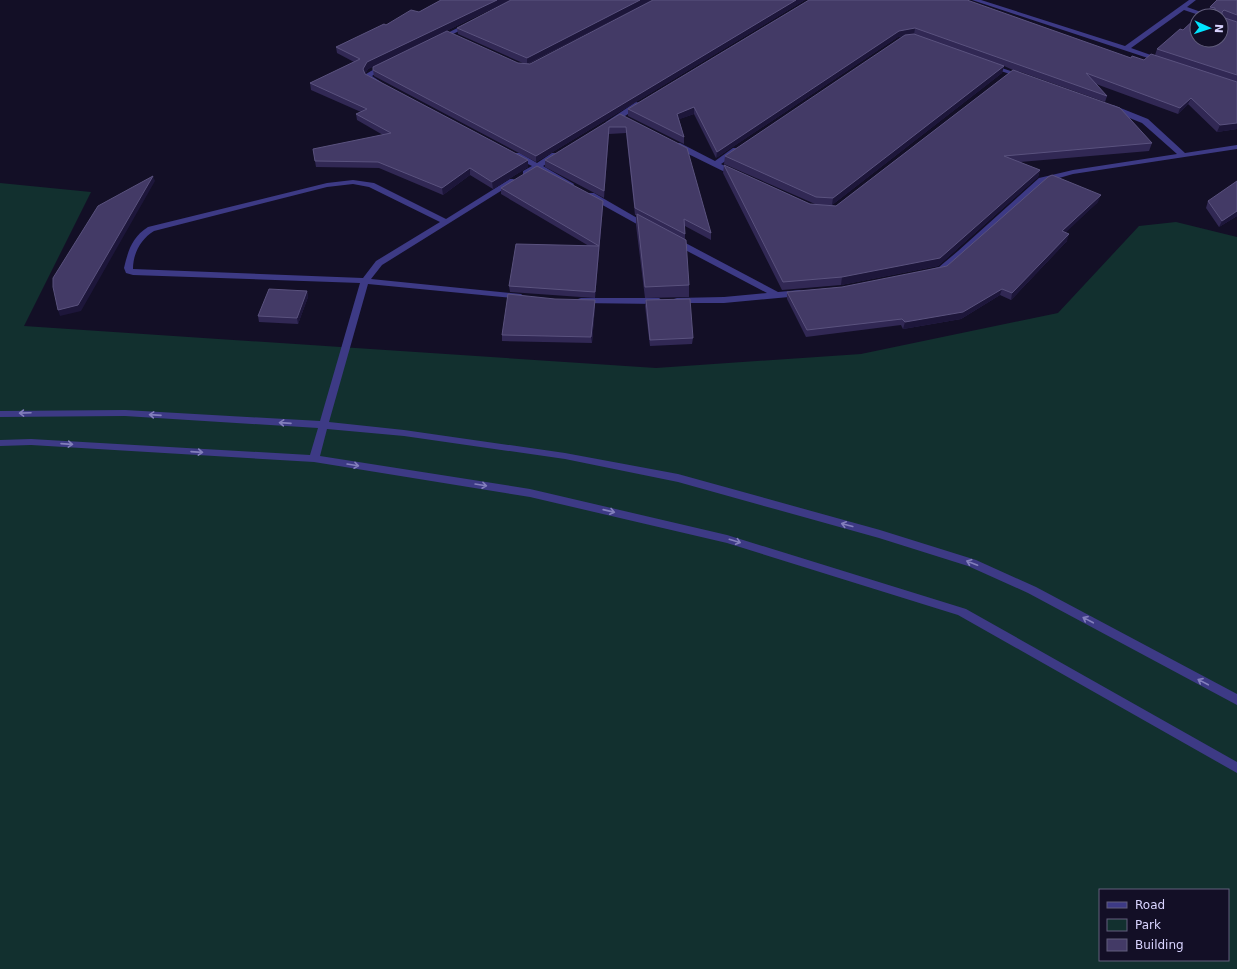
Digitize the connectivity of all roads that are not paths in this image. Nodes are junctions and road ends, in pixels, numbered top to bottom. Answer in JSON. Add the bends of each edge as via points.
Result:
{"nodes":[{"id":1,"x":975,"y":0,"type":"edge"},
{"id":2,"x":1193,"y":0,"type":"edge"},
{"id":3,"x":1184,"y":8,"type":"junction"},
{"id":4,"x":1189,"y":10,"type":"edge"},
{"id":5,"x":476,"y":20,"type":"edge"},
{"id":6,"x":435,"y":41,"type":"edge"},
{"id":7,"x":1126,"y":49,"type":"junction"},
{"id":8,"x":392,"y":61,"type":"edge"},
{"id":9,"x":981,"y":62,"type":"edge"},
{"id":10,"x":1170,"y":64,"type":"edge"},
{"id":11,"x":1033,"y":80,"type":"edge"},
{"id":12,"x":383,"y":85,"type":"edge"},
{"id":13,"x":646,"y":100,"type":"edge"},
{"id":14,"x":1100,"y":104,"type":"edge"},
{"id":15,"x":606,"y":125,"type":"edge"},
{"id":16,"x":667,"y":140,"type":"edge"},
{"id":17,"x":741,"y":147,"type":"edge"},
{"id":18,"x":1237,"y":147,"type":"edge"},
{"id":19,"x":565,"y":150,"type":"edge"},
{"id":20,"x":510,"y":152,"type":"edge"},
{"id":21,"x":1182,"y":155,"type":"junction"},
{"id":22,"x":715,"y":164,"type":"junction"},
{"id":23,"x":538,"y":166,"type":"junction"},
{"id":24,"x":743,"y":177,"type":"edge"},
{"id":25,"x":446,"y":222,"type":"junction"},
{"id":26,"x":657,"y":231,"type":"edge"},
{"id":27,"x":671,"y":238,"type":"edge"},
{"id":28,"x":925,"y":273,"type":"edge"},
{"id":29,"x":365,"y":281,"type":"junction"},
{"id":30,"x":812,"y":292,"type":"edge"},
{"id":31,"x":776,"y":295,"type":"junction"},
{"id":32,"x":532,"y":298,"type":"edge"},
{"id":33,"x":571,"y":300,"type":"edge"},
{"id":34,"x":0,"y":414,"type":"edge"},
{"id":35,"x":324,"y":425,"type":"junction"},
{"id":36,"x":0,"y":443,"type":"edge"},
{"id":37,"x":314,"y":459,"type":"junction"},
{"id":38,"x":1237,"y":700,"type":"edge"},
{"id":39,"x":1237,"y":768,"type":"edge"}],
"edges":[{"from":1,"to":7,"type":"street"},
{"from":2,"to":3,"type":"street"},
{"from":3,"to":4,"type":"street"},
{"from":3,"to":7,"type":"street"},
{"from":5,"to":6,"type":"street","via":[[452,36]]},
{"from":7,"to":10,"type":"street"},
{"from":8,"to":12,"type":"street","via":[[368,75]]},
{"from":9,"to":11,"type":"street","via":[[1007,75]]},
{"from":13,"to":15,"type":"street","via":[[623,118]]},
{"from":14,"to":21,"type":"street","via":[[1145,121]]},
{"from":16,"to":22,"type":"street"},
{"from":17,"to":22,"type":"street"},
{"from":18,"to":21,"type":"street"},
{"from":19,"to":23,"type":"street"},
{"from":20,"to":23,"type":"street"},
{"from":21,"to":28,"type":"street","via":[[1073,172],[1042,180],[942,269]]},
{"from":22,"to":24,"type":"street"},
{"from":23,"to":25,"type":"street"},
{"from":23,"to":26,"type":"street"},
{"from":25,"to":29,"type":"street","via":[[379,262]]},
{"from":25,"to":29,"type":"street","via":[[371,185],[353,182],[327,185],[151,229],[136,241],[128,268],[133,272]]},
{"from":27,"to":31,"type":"street"},
{"from":29,"to":32,"type":"street"},
{"from":29,"to":35,"type":"street"},
{"from":30,"to":31,"type":"street"},
{"from":31,"to":33,"type":"street","via":[[724,300]]},
{"from":35,"to":34,"type":"street","one_way":true,"via":[[125,413]]},
{"from":35,"to":37,"type":"street"},
{"from":38,"to":35,"type":"street","one_way":true,"via":[[1032,590],[972,563],[880,534],[678,478],[565,456],[404,433]]},
{"from":36,"to":37,"type":"street","one_way":true,"via":[[31,442]]},
{"from":37,"to":39,"type":"street","one_way":true,"via":[[530,493],[698,532],[962,612]]}]}
